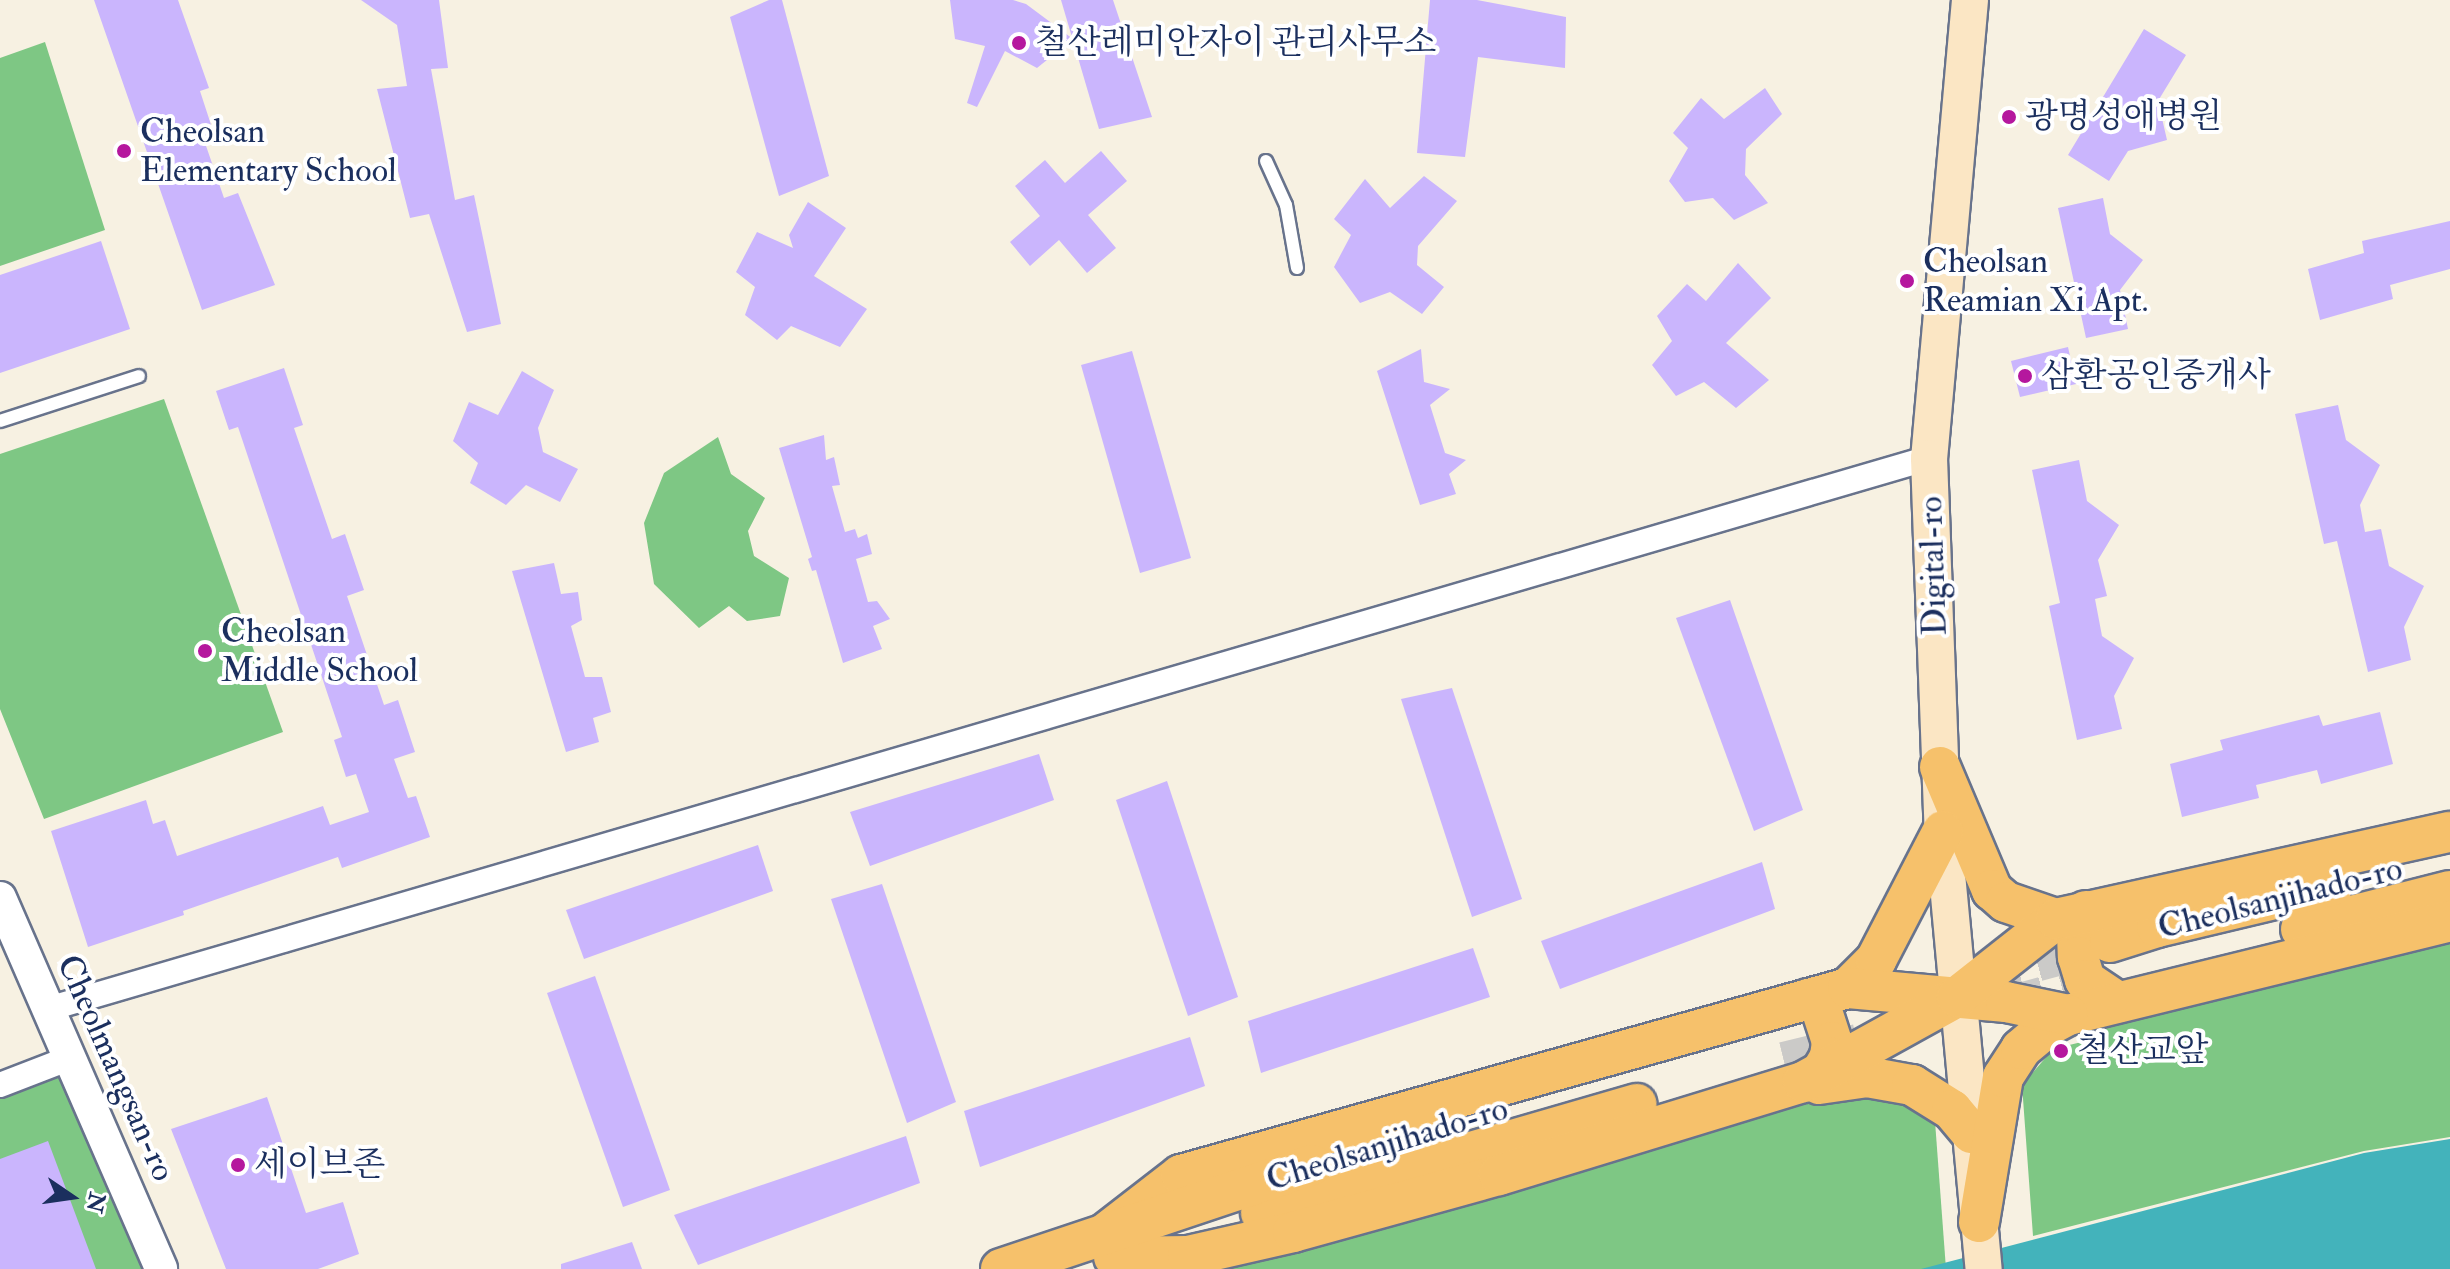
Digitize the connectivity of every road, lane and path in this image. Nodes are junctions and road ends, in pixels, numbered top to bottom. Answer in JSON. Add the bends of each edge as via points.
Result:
{"nodes":[{"id":1,"x":1970,"y":0,"type":"edge"},
{"id":2,"x":1266,"y":161,"type":"dead end"},
{"id":3,"x":1297,"y":268,"type":"dead end"},
{"id":4,"x":139,"y":376,"type":"dead end"},
{"id":5,"x":0,"y":421,"type":"edge"},
{"id":6,"x":1929,"y":458,"type":"junction"},
{"id":7,"x":1940,"y":767,"type":"junction"},
{"id":8,"x":1943,"y":831,"type":"junction"},
{"id":9,"x":2450,"y":832,"type":"edge"},
{"id":10,"x":2450,"y":858,"type":"edge"},
{"id":11,"x":2450,"y":891,"type":"edge"},
{"id":12,"x":0,"y":898,"type":"edge"},
{"id":13,"x":2450,"y":921,"type":"edge"},
{"id":14,"x":2098,"y":950,"type":"junction"},
{"id":15,"x":1848,"y":988,"type":"junction"},
{"id":16,"x":1957,"y":997,"type":"junction"},
{"id":17,"x":1808,"y":999,"type":"junction"},
{"id":18,"x":48,"y":1009,"type":"junction"},
{"id":19,"x":2068,"y":1015,"type":"junction"},
{"id":20,"x":70,"y":1058,"type":"junction"},
{"id":21,"x":1796,"y":1061,"type":"junction"},
{"id":22,"x":0,"y":1085,"type":"edge"},
{"id":23,"x":1982,"y":1130,"type":"junction"},
{"id":24,"x":1979,"y":1222,"type":"joint"},
{"id":25,"x":1108,"y":1247,"type":"junction"},
{"id":26,"x":161,"y":1269,"type":"edge"},
{"id":27,"x":1001,"y":1269,"type":"edge"},
{"id":28,"x":1077,"y":1269,"type":"edge"},
{"id":29,"x":1984,"y":1269,"type":"edge"}],
"edges":[{"from":1,"to":6,"type":"main road","name":"Digital-ro"},
{"from":2,"to":3,"type":"lane","via":[[1286,205]]},
{"from":4,"to":5,"type":"lane"},
{"from":6,"to":7,"type":"main road","name":"Digital-ro"},
{"from":6,"to":18,"type":"street"},
{"from":7,"to":8,"type":"main road","name":"Digital-ro"},
{"from":7,"to":14,"type":"main road","via":[[1992,890]]},
{"from":8,"to":15,"type":"main road","via":[[1876,960]]},
{"from":8,"to":16,"type":"main road","name":"Digital-ro"},
{"from":9,"to":14,"type":"main road"},
{"from":10,"to":14,"type":"main road","name":"Cheolsanjihado-ro","via":[[2157,927]]},
{"from":11,"to":14,"type":"main road","name":"Cheolsanjihado-ro"},
{"from":12,"to":18,"type":"street","name":"Cheolmangsan-ro"},
{"from":13,"to":14,"type":"main road"},
{"from":14,"to":16,"type":"main road"},
{"from":14,"to":19,"type":"main road"},
{"from":15,"to":16,"type":"main road"},
{"from":15,"to":17,"type":"main road"},
{"from":16,"to":19,"type":"main road"},
{"from":16,"to":21,"type":"main road"},
{"from":16,"to":23,"type":"main road","name":"Digital-ro"},
{"from":17,"to":21,"type":"main road","via":[[1820,1005],[1832,1042],[1830,1057]]},
{"from":17,"to":25,"type":"main road","via":[[1181,1175]]},
{"from":18,"to":20,"type":"street","name":"Cheolmangsan-ro"},
{"from":19,"to":23,"type":"main road","via":[[2012,1060]]},
{"from":20,"to":22,"type":"street"},
{"from":20,"to":26,"type":"street","name":"Cheolmangsan-ro"},
{"from":21,"to":23,"type":"main road","via":[[1827,1085],[1867,1077],[1912,1085]]},
{"from":21,"to":25,"type":"main road","name":"Cheolsanjihado-ro","via":[[1302,1168]]},
{"from":21,"to":25,"type":"main road","via":[[1499,1175],[1293,1232],[1188,1256]]},
{"from":23,"to":24,"type":"main road"},
{"from":24,"to":29,"type":"main road"},
{"from":25,"to":27,"type":"main road","name":"Cheolsanjihado-ro"},
{"from":25,"to":28,"type":"main road","name":"Cheolsanjihado-ro"}]}
